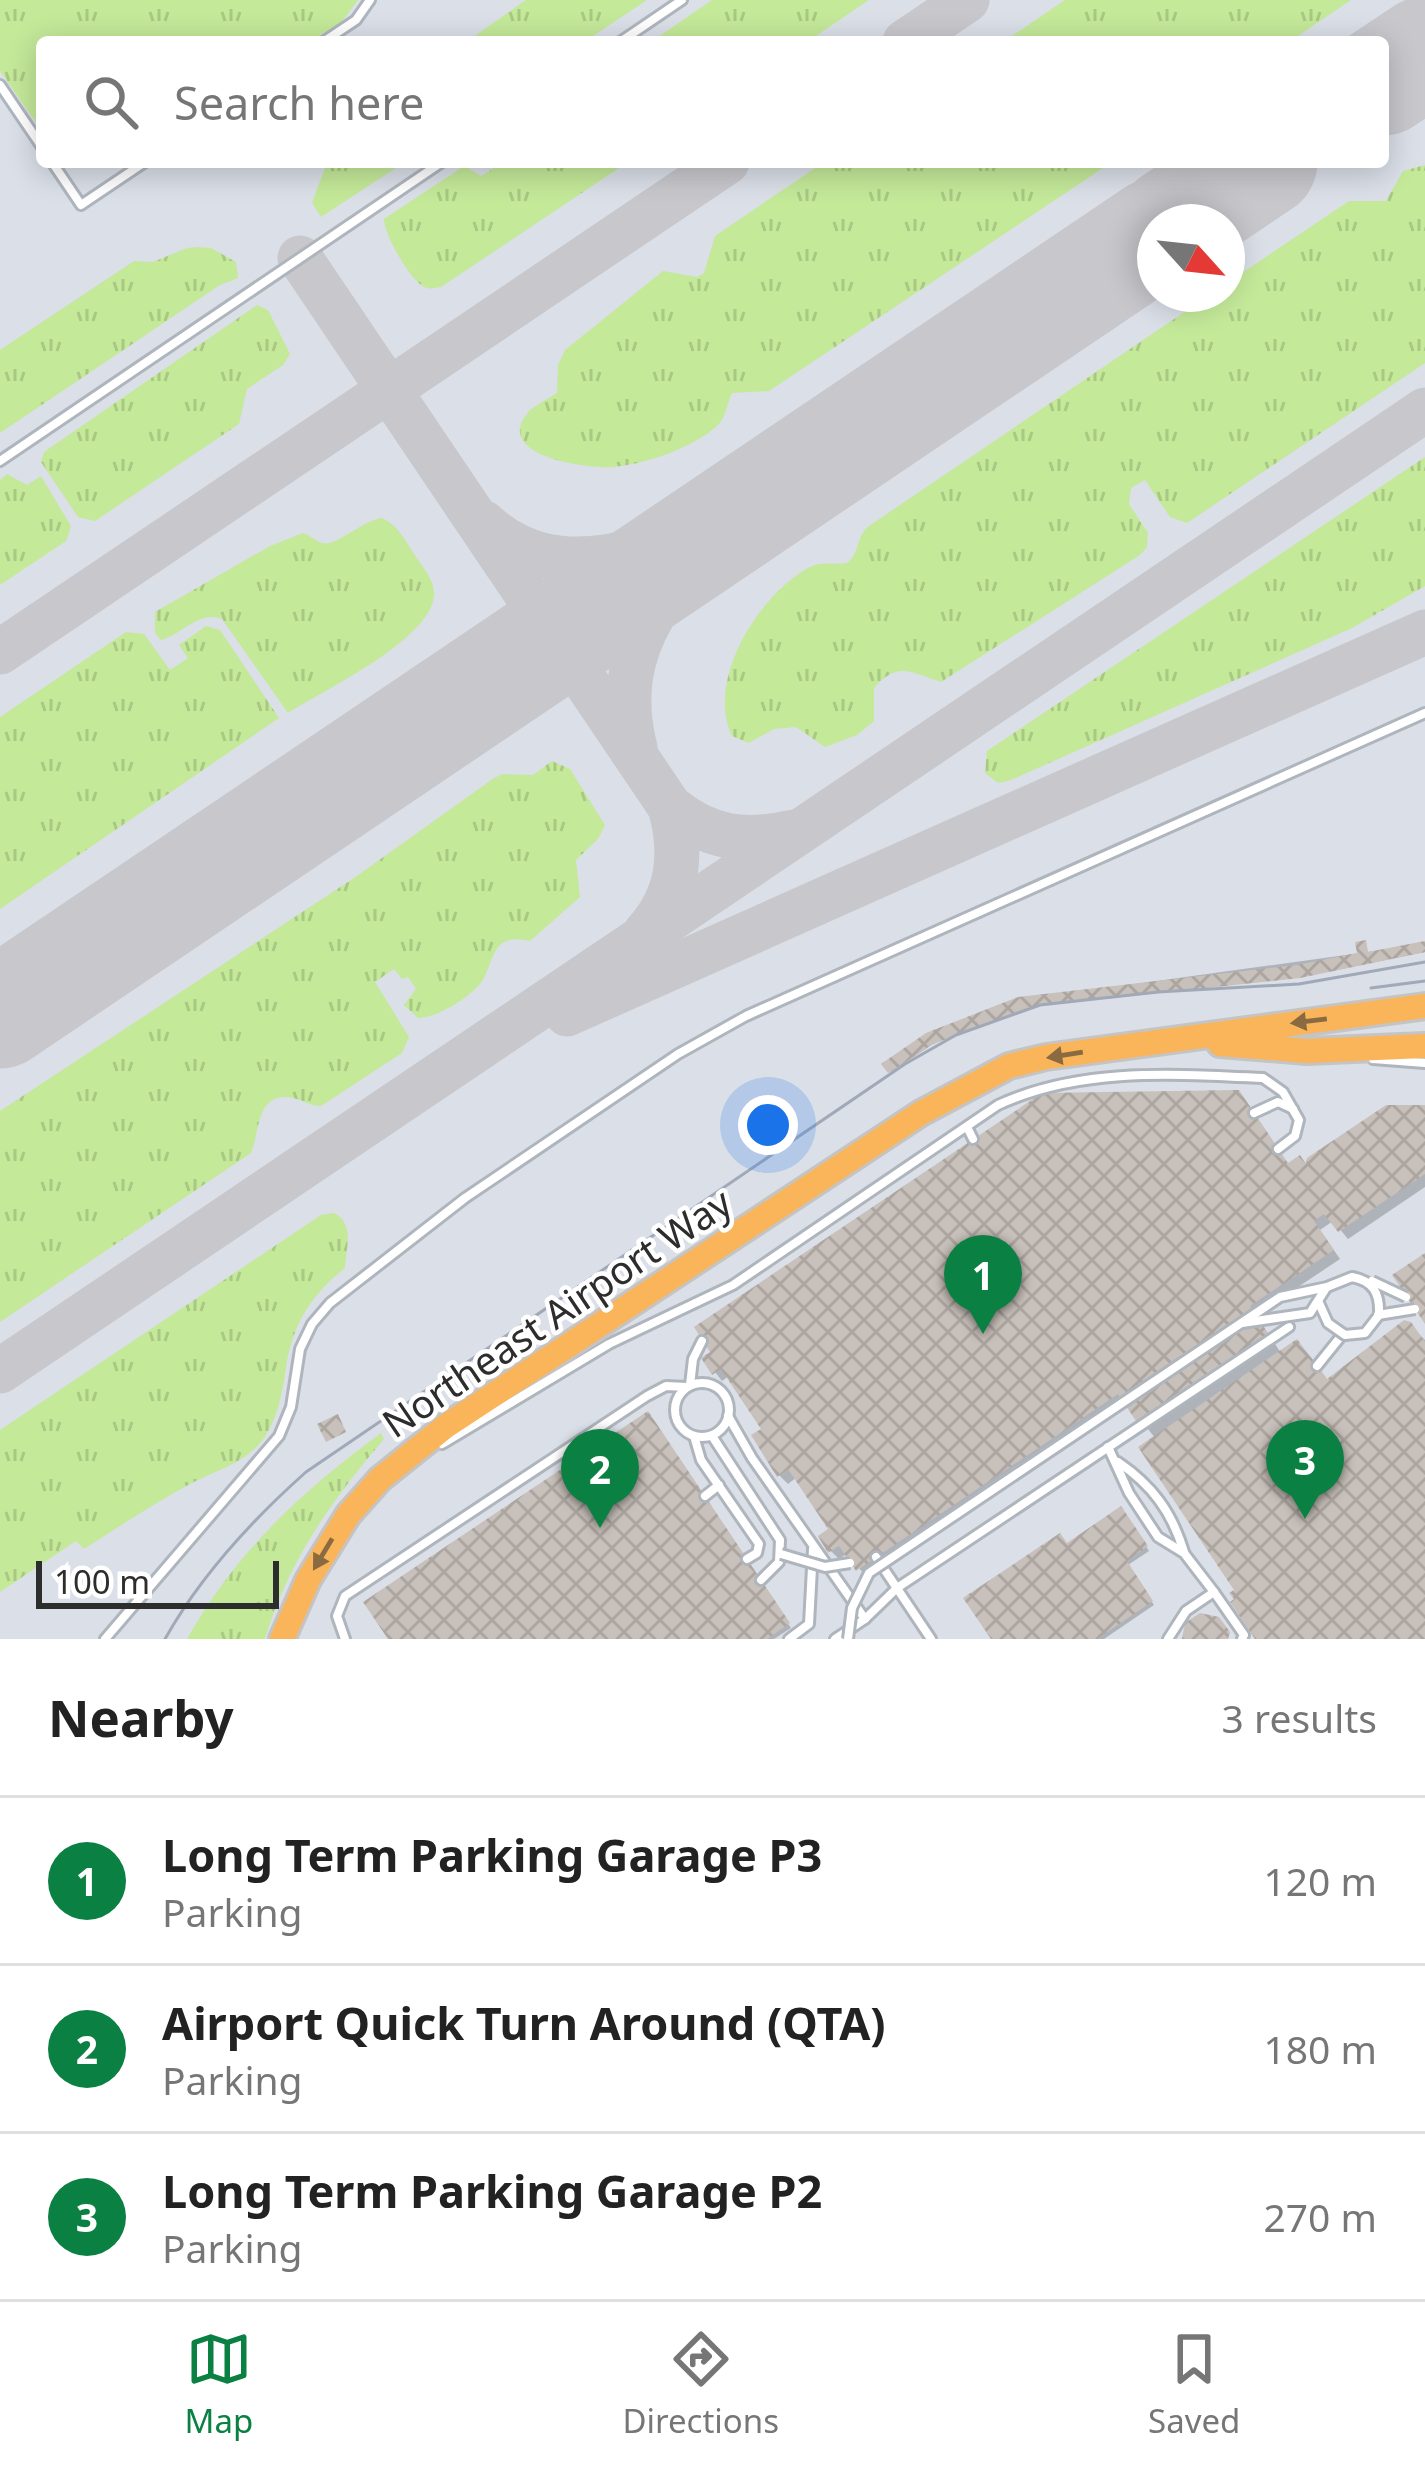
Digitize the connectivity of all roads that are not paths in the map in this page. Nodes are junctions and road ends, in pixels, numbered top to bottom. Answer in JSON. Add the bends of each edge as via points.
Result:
{"nodes":[{"id":1,"x":370,"y":0,"type":"edge"},
{"id":2,"x":682,"y":0,"type":"edge"},
{"id":3,"x":332,"y":36,"type":"edge"},
{"id":4,"x":629,"y":36,"type":"edge"},
{"id":5,"x":0,"y":85,"type":"edge"},
{"id":6,"x":36,"y":138,"type":"edge"},
{"id":7,"x":56,"y":168,"type":"edge"},
{"id":8,"x":136,"y":168,"type":"edge"},
{"id":9,"x":433,"y":168,"type":"edge"},
{"id":10,"x":0,"y":460,"type":"edge"},
{"id":11,"x":1425,"y":713,"type":"edge"},
{"id":12,"x":1425,"y":1006,"type":"edge"},
{"id":13,"x":1181,"y":1041,"type":"junction"},
{"id":14,"x":1425,"y":1046,"type":"edge"},
{"id":15,"x":1307,"y":1051,"type":"junction"},
{"id":16,"x":1425,"y":1063,"type":"edge"},
{"id":17,"x":1255,"y":1113,"type":"dead end"},
{"id":18,"x":967,"y":1127,"type":"junction"},
{"id":19,"x":973,"y":1139,"type":"dead end"},
{"id":20,"x":1406,"y":1297,"type":"dead end"},
{"id":21,"x":1319,"y":1303,"type":"junction"},
{"id":22,"x":1415,"y":1309,"type":"dead end"},
{"id":23,"x":1378,"y":1315,"type":"junction"},
{"id":24,"x":1240,"y":1323,"type":"junction"},
{"id":25,"x":1289,"y":1327,"type":"dead end"},
{"id":26,"x":1342,"y":1335,"type":"junction"},
{"id":27,"x":703,"y":1341,"type":"dead end"},
{"id":28,"x":1317,"y":1366,"type":"dead end"},
{"id":29,"x":688,"y":1386,"type":"junction"},
{"id":30,"x":728,"y":1416,"type":"junction"},
{"id":31,"x":694,"y":1436,"type":"junction"},
{"id":32,"x":712,"y":1436,"type":"junction"},
{"id":33,"x":1108,"y":1447,"type":"junction"},
{"id":34,"x":1118,"y":1462,"type":"junction"},
{"id":35,"x":380,"y":1479,"type":"junction"},
{"id":36,"x":719,"y":1485,"type":"junction"},
{"id":37,"x":705,"y":1496,"type":"dead end"},
{"id":38,"x":812,"y":1541,"type":"junction"},
{"id":39,"x":1184,"y":1553,"type":"junction"},
{"id":40,"x":781,"y":1554,"type":"junction"},
{"id":41,"x":876,"y":1557,"type":"dead end"},
{"id":42,"x":747,"y":1559,"type":"dead end"},
{"id":43,"x":850,"y":1563,"type":"dead end"},
{"id":44,"x":761,"y":1580,"type":"dead end"},
{"id":45,"x":897,"y":1588,"type":"junction"},
{"id":46,"x":1214,"y":1592,"type":"junction"},
{"id":47,"x":865,"y":1618,"type":"junction"},
{"id":48,"x":105,"y":1639,"type":"edge"},
{"id":49,"x":283,"y":1639,"type":"edge"},
{"id":50,"x":345,"y":1639,"type":"edge"},
{"id":51,"x":789,"y":1639,"type":"edge"},
{"id":52,"x":835,"y":1639,"type":"edge"},
{"id":53,"x":848,"y":1639,"type":"edge"},
{"id":54,"x":931,"y":1639,"type":"edge"},
{"id":55,"x":1168,"y":1639,"type":"edge"},
{"id":56,"x":1242,"y":1639,"type":"edge"}],
"edges":[{"from":1,"to":3,"type":"lane"},
{"from":2,"to":4,"type":"lane"},
{"from":5,"to":6,"type":"lane"},
{"from":7,"to":8,"type":"lane","via":[[81,205]]},
{"from":9,"to":10,"type":"lane"},
{"from":11,"to":48,"type":"lane","via":[[720,1028],[465,1198],[319,1315],[300,1349],[279,1436]]},
{"from":12,"to":13,"type":"main road","name":"Northeast Airport Way","one_way":true},
{"from":13,"to":15,"type":"main road"},
{"from":13,"to":35,"type":"main road","name":"Northeast Airport Way","one_way":true,"via":[[1046,1057],[969,1086],[568,1343]]},
{"from":14,"to":15,"type":"main road"},
{"from":15,"to":16,"type":"lane"},
{"from":17,"to":18,"type":"lane","via":[[1278,1102],[1295,1111],[1297,1129],[1278,1149],[1295,1136],[1299,1120],[1283,1091],[1263,1078],[1073,1078],[998,1105]]},
{"from":18,"to":19,"type":"lane"},
{"from":18,"to":35,"type":"lane","via":[[733,1285],[609,1344]]},
{"from":20,"to":26,"type":"lane","bridge":true,"via":[[1360,1276],[1332,1283],[1319,1307]]},
{"from":21,"to":23,"type":"lane","bridge":true,"via":[[1333,1282],[1360,1278],[1376,1291]]},
{"from":21,"to":24,"type":"lane","bridge":true,"via":[[1299,1317]]},
{"from":21,"to":24,"type":"lane","bridge":true,"via":[[1345,1336],[1365,1333],[1379,1315],[1376,1290],[1352,1277],[1280,1297]]},
{"from":22,"to":23,"type":"lane","bridge":true},
{"from":23,"to":26,"type":"lane","bridge":true,"via":[[1366,1332]]},
{"from":24,"to":53,"type":"lane","bridge":true,"via":[[868,1573]]},
{"from":25,"to":33,"type":"lane"},
{"from":26,"to":28,"type":"lane"},
{"from":27,"to":29,"type":"lane"},
{"from":29,"to":30,"type":"lane","via":[[722,1391]]},
{"from":29,"to":31,"type":"lane","via":[[676,1400],[676,1418]]},
{"from":29,"to":50,"type":"lane","via":[[647,1396],[345,1596],[337,1616]]},
{"from":30,"to":32,"type":"lane"},
{"from":30,"to":38,"type":"lane"},
{"from":31,"to":32,"type":"lane"},
{"from":31,"to":36,"type":"lane"},
{"from":32,"to":40,"type":"lane","via":[[780,1540]]},
{"from":33,"to":34,"type":"lane"},
{"from":33,"to":45,"type":"lane"},
{"from":34,"to":39,"type":"lane","via":[[1158,1537]]},
{"from":34,"to":39,"type":"lane","via":[[1146,1481]]},
{"from":35,"to":49,"type":"main road","name":"Northeast Airport Way","one_way":true,"via":[[334,1535]]},
{"from":36,"to":37,"type":"lane"},
{"from":36,"to":42,"type":"lane","via":[[759,1544]]},
{"from":38,"to":47,"type":"lane"},
{"from":38,"to":51,"type":"lane","via":[[809,1624]]},
{"from":39,"to":46,"type":"lane"},
{"from":40,"to":43,"type":"lane","bridge":true,"via":[[825,1567]]},
{"from":40,"to":44,"type":"lane"},
{"from":41,"to":45,"type":"lane"},
{"from":45,"to":47,"type":"lane"},
{"from":45,"to":54,"type":"lane"},
{"from":46,"to":55,"type":"lane","via":[[1186,1610]]},
{"from":46,"to":56,"type":"lane"},
{"from":47,"to":52,"type":"lane"}]}
